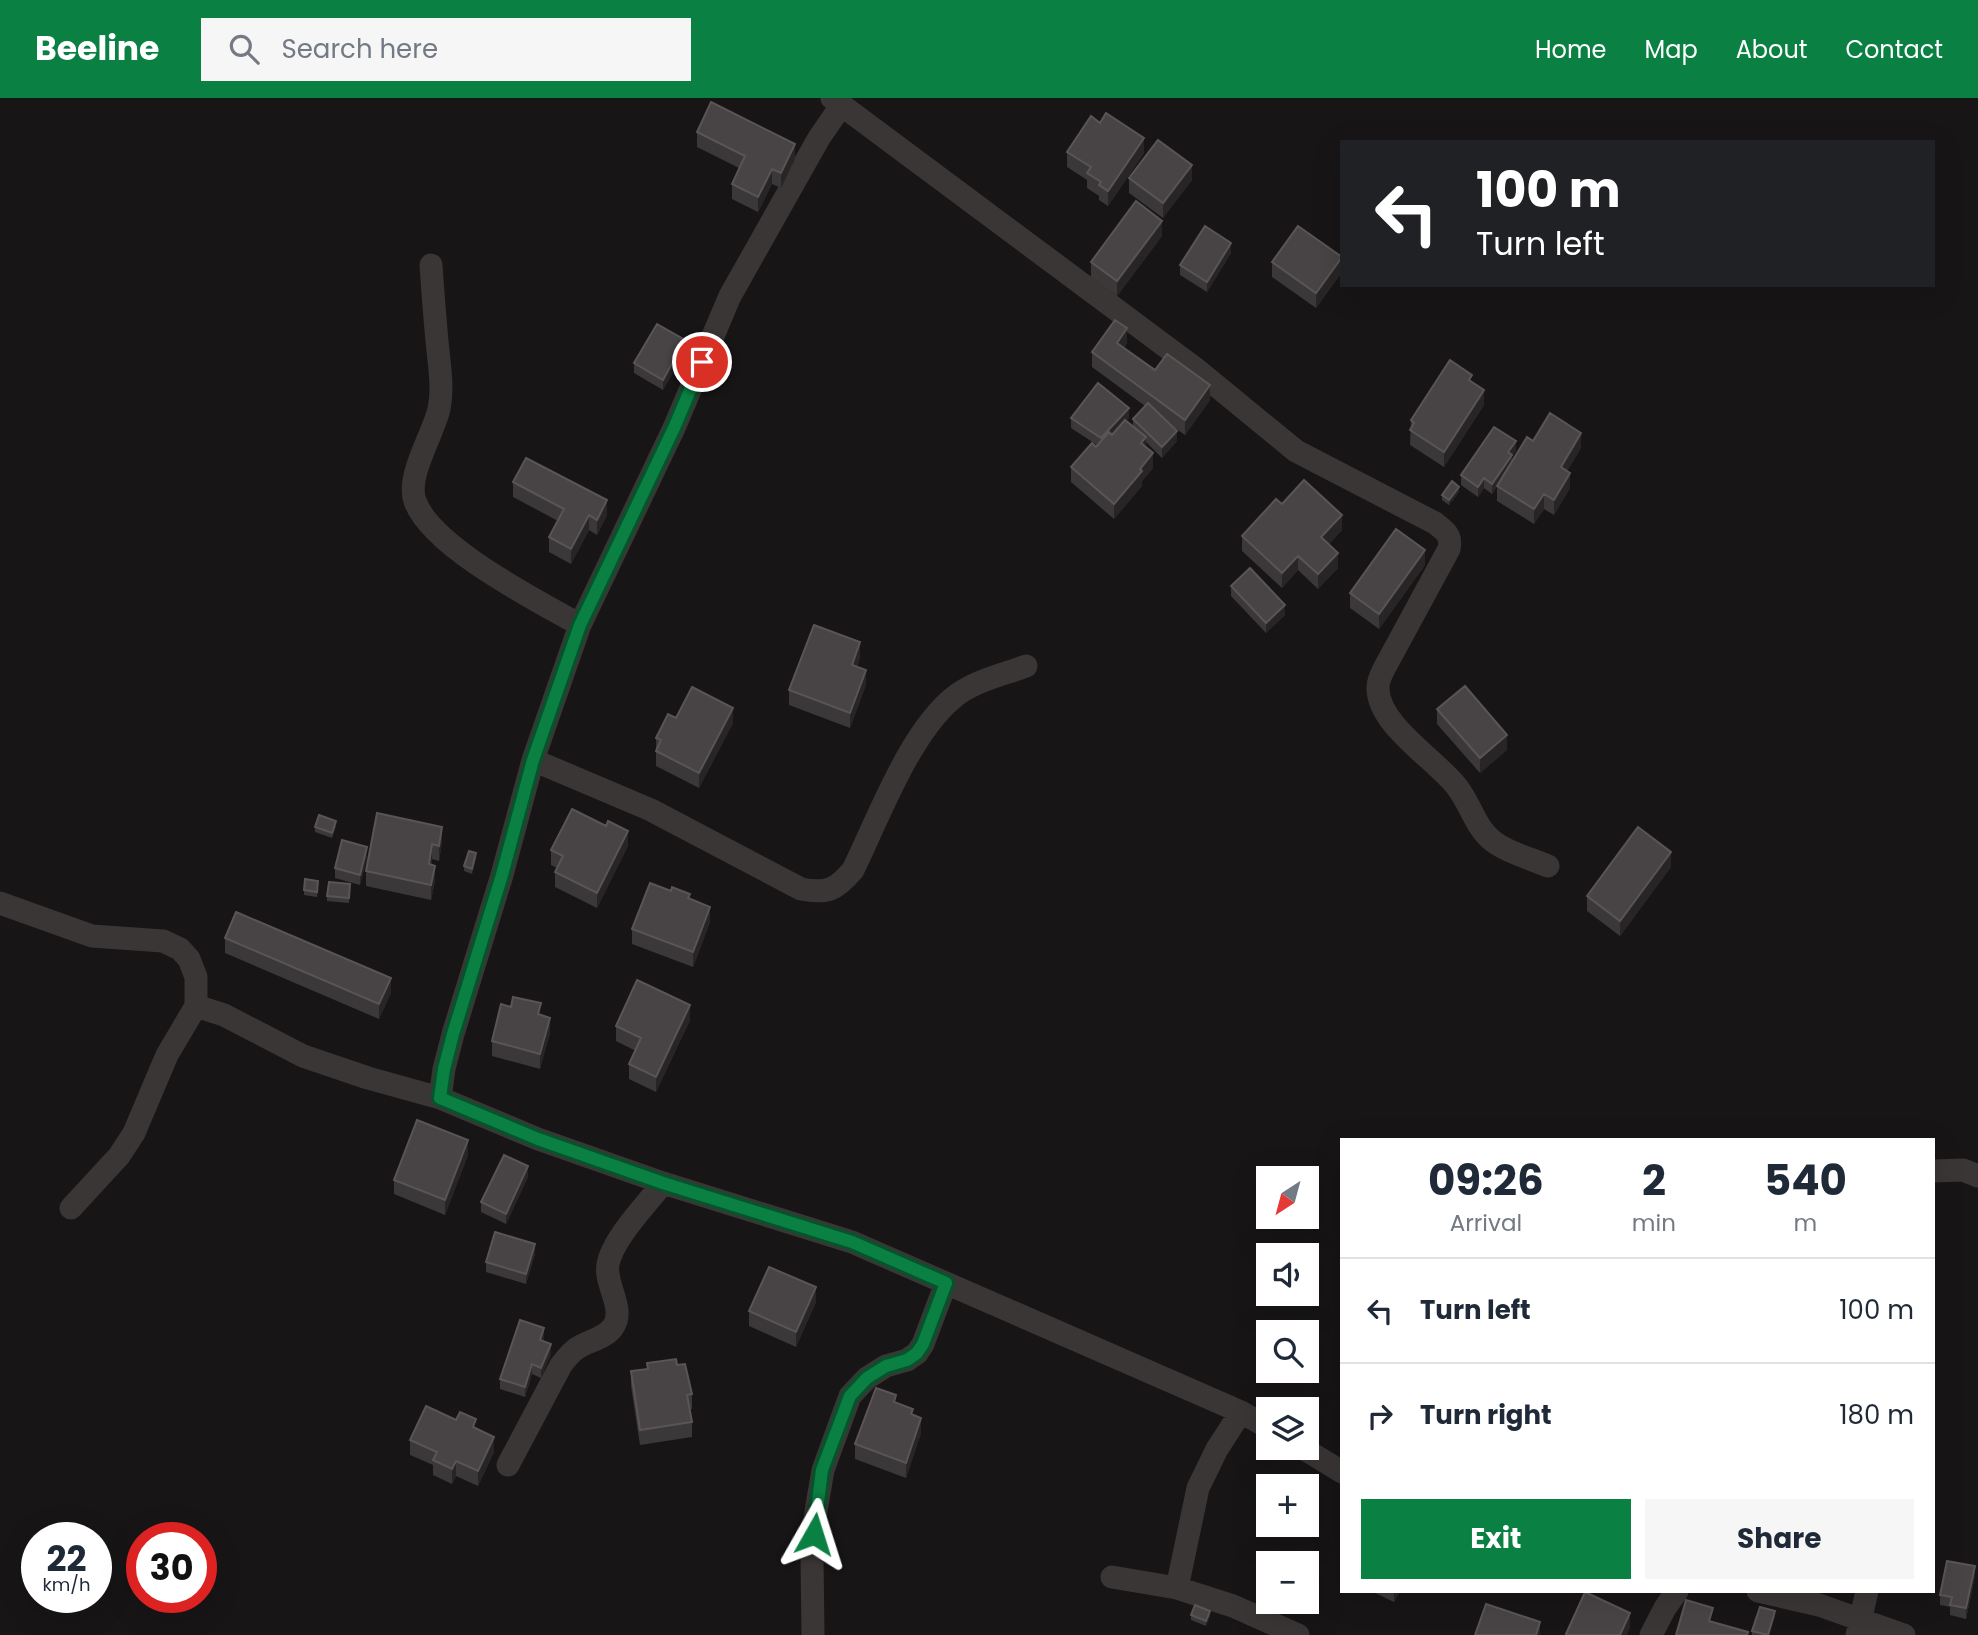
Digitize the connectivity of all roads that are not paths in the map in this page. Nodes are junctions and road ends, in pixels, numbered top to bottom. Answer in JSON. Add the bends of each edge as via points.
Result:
{"nodes":[{"id":1,"x":837,"y":102,"type":"edge"},
{"id":2,"x":430,"y":265,"type":"dead end"},
{"id":3,"x":580,"y":625,"type":"junction"},
{"id":4,"x":1026,"y":666,"type":"dead end"},
{"id":5,"x":533,"y":760,"type":"junction"},
{"id":6,"x":1548,"y":866,"type":"dead end"},
{"id":7,"x":0,"y":903,"type":"edge"},
{"id":8,"x":196,"y":1006,"type":"junction"},
{"id":9,"x":440,"y":1098,"type":"junction"},
{"id":10,"x":1935,"y":1171,"type":"edge"},
{"id":11,"x":1978,"y":1177,"type":"edge"},
{"id":12,"x":663,"y":1183,"type":"junction"},
{"id":13,"x":71,"y":1208,"type":"dead end"},
{"id":14,"x":946,"y":1283,"type":"junction"},
{"id":15,"x":1241,"y":1412,"type":"junction"},
{"id":16,"x":1256,"y":1421,"type":"edge"},
{"id":17,"x":1319,"y":1458,"type":"edge"},
{"id":18,"x":508,"y":1465,"type":"dead end"},
{"id":19,"x":1340,"y":1471,"type":"edge"},
{"id":20,"x":1112,"y":1577,"type":"dead end"},
{"id":21,"x":1177,"y":1588,"type":"junction"},
{"id":22,"x":1676,"y":1593,"type":"edge"},
{"id":23,"x":1767,"y":1593,"type":"edge"},
{"id":24,"x":1867,"y":1593,"type":"edge"},
{"id":25,"x":1859,"y":1628,"type":"edge"},
{"id":26,"x":813,"y":1635,"type":"edge"},
{"id":27,"x":1297,"y":1635,"type":"edge"},
{"id":28,"x":1651,"y":1635,"type":"edge"},
{"id":29,"x":1904,"y":1635,"type":"edge"}],
"edges":[{"from":1,"to":3,"type":"street","via":[[730,296],[674,428]]},
{"from":1,"to":6,"type":"street","via":[[1196,369],[1296,451],[1448,533],[1449,550],[1385,667],[1379,695],[1411,745],[1459,789],[1485,834],[1498,845]]},
{"from":2,"to":3,"type":"street","via":[[441,385],[439,409],[413,485],[420,513],[464,555]]},
{"from":3,"to":5,"type":"street"},
{"from":4,"to":5,"type":"street","via":[[977,684],[953,698],[934,718],[907,758],[853,870],[833,889],[801,889],[651,810]]},
{"from":5,"to":9,"type":"street","via":[[453,1034]]},
{"from":7,"to":8,"type":"street","via":[[92,936],[163,941],[180,949],[190,959],[196,977]]},
{"from":8,"to":9,"type":"street","via":[[235,1020],[303,1056]]},
{"from":8,"to":13,"type":"street","via":[[167,1055],[134,1133]]},
{"from":9,"to":12,"type":"street"},
{"from":10,"to":11,"type":"street","via":[[1963,1170]]},
{"from":12,"to":14,"type":"street","via":[[852,1242]]},
{"from":12,"to":18,"type":"street","via":[[609,1260],[606,1275],[617,1314],[615,1325],[573,1351],[561,1365]]},
{"from":14,"to":15,"type":"street"},
{"from":14,"to":26,"type":"street","via":[[917,1353],[867,1378],[845,1409],[822,1470],[816,1511]]},
{"from":15,"to":16,"type":"street"},
{"from":15,"to":21,"type":"street","via":[[1198,1488]]},
{"from":17,"to":19,"type":"street"},
{"from":20,"to":21,"type":"street"},
{"from":21,"to":27,"type":"street","via":[[1233,1606]]},
{"from":22,"to":28,"type":"street"},
{"from":23,"to":25,"type":"street","via":[[1819,1605]]},
{"from":24,"to":25,"type":"street"},
{"from":25,"to":29,"type":"street"}]}
